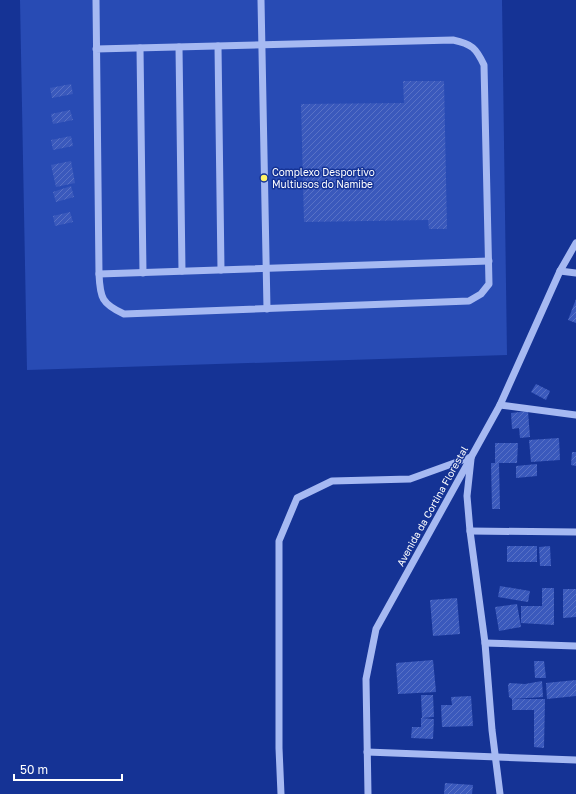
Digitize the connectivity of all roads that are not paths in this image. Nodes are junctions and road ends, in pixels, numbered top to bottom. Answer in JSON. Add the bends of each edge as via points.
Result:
{"nodes":[{"id":1,"x":96,"y":0,"type":"edge"},
{"id":2,"x":261,"y":0,"type":"edge"},
{"id":3,"x":262,"y":45,"type":"junction"},
{"id":4,"x":218,"y":46,"type":"junction"},
{"id":5,"x":179,"y":47,"type":"junction"},
{"id":6,"x":140,"y":48,"type":"junction"},
{"id":7,"x":96,"y":49,"type":"junction"},
{"id":8,"x":576,"y":243,"type":"edge"},
{"id":9,"x":489,"y":261,"type":"junction"},
{"id":10,"x":266,"y":268,"type":"junction"},
{"id":11,"x":221,"y":270,"type":"junction"},
{"id":12,"x":560,"y":271,"type":"junction"},
{"id":13,"x":182,"y":272,"type":"junction"},
{"id":14,"x":143,"y":273,"type":"junction"},
{"id":15,"x":576,"y":273,"type":"edge"},
{"id":16,"x":99,"y":274,"type":"junction"},
{"id":17,"x":267,"y":308,"type":"junction"},
{"id":18,"x":500,"y":405,"type":"junction"},
{"id":19,"x":576,"y":415,"type":"edge"},
{"id":20,"x":471,"y":457,"type":"junction"},
{"id":21,"x":470,"y":531,"type":"junction"},
{"id":22,"x":576,"y":532,"type":"edge"},
{"id":23,"x":485,"y":643,"type":"junction"},
{"id":24,"x":576,"y":646,"type":"edge"},
{"id":25,"x":367,"y":752,"type":"junction"},
{"id":26,"x":496,"y":758,"type":"junction"},
{"id":27,"x":576,"y":760,"type":"edge"},
{"id":28,"x":281,"y":794,"type":"edge"},
{"id":29,"x":368,"y":794,"type":"edge"},
{"id":30,"x":500,"y":794,"type":"edge"}],
"edges":[{"from":1,"to":7,"type":"street"},
{"from":2,"to":3,"type":"street"},
{"from":3,"to":4,"type":"street"},
{"from":3,"to":9,"type":"street","via":[[453,40],[467,43],[478,52],[484,65]]},
{"from":3,"to":10,"type":"street"},
{"from":4,"to":5,"type":"street"},
{"from":4,"to":11,"type":"street"},
{"from":5,"to":6,"type":"street"},
{"from":5,"to":13,"type":"street"},
{"from":6,"to":7,"type":"street"},
{"from":6,"to":14,"type":"street"},
{"from":7,"to":16,"type":"street"},
{"from":8,"to":12,"type":"street","name":"Avenida da Cortina Florestal"},
{"from":9,"to":10,"type":"street"},
{"from":9,"to":17,"type":"street","via":[[489,284],[481,294],[469,300]]},
{"from":10,"to":11,"type":"street"},
{"from":10,"to":17,"type":"street"},
{"from":11,"to":13,"type":"street"},
{"from":12,"to":15,"type":"street"},
{"from":12,"to":18,"type":"street","name":"Avenida da Cortina Florestal"},
{"from":13,"to":14,"type":"street"},
{"from":14,"to":16,"type":"street"},
{"from":16,"to":17,"type":"street","via":[[100,294],[108,306],[124,314]]},
{"from":18,"to":19,"type":"street"},
{"from":18,"to":20,"type":"street","name":"Avenida da Cortina Florestal"},
{"from":20,"to":21,"type":"street","via":[[468,496]]},
{"from":20,"to":25,"type":"street","name":"Avenida da Cortina Florestal","via":[[376,629],[366,679]]},
{"from":20,"to":28,"type":"street","via":[[410,479],[332,481],[297,498],[279,541],[278,748]]},
{"from":21,"to":22,"type":"street"},
{"from":21,"to":23,"type":"street"},
{"from":23,"to":24,"type":"street"},
{"from":23,"to":26,"type":"street"},
{"from":25,"to":26,"type":"street"},
{"from":25,"to":29,"type":"street","name":"Avenida da Cortina Florestal"},
{"from":26,"to":27,"type":"street"},
{"from":26,"to":30,"type":"street"}]}
